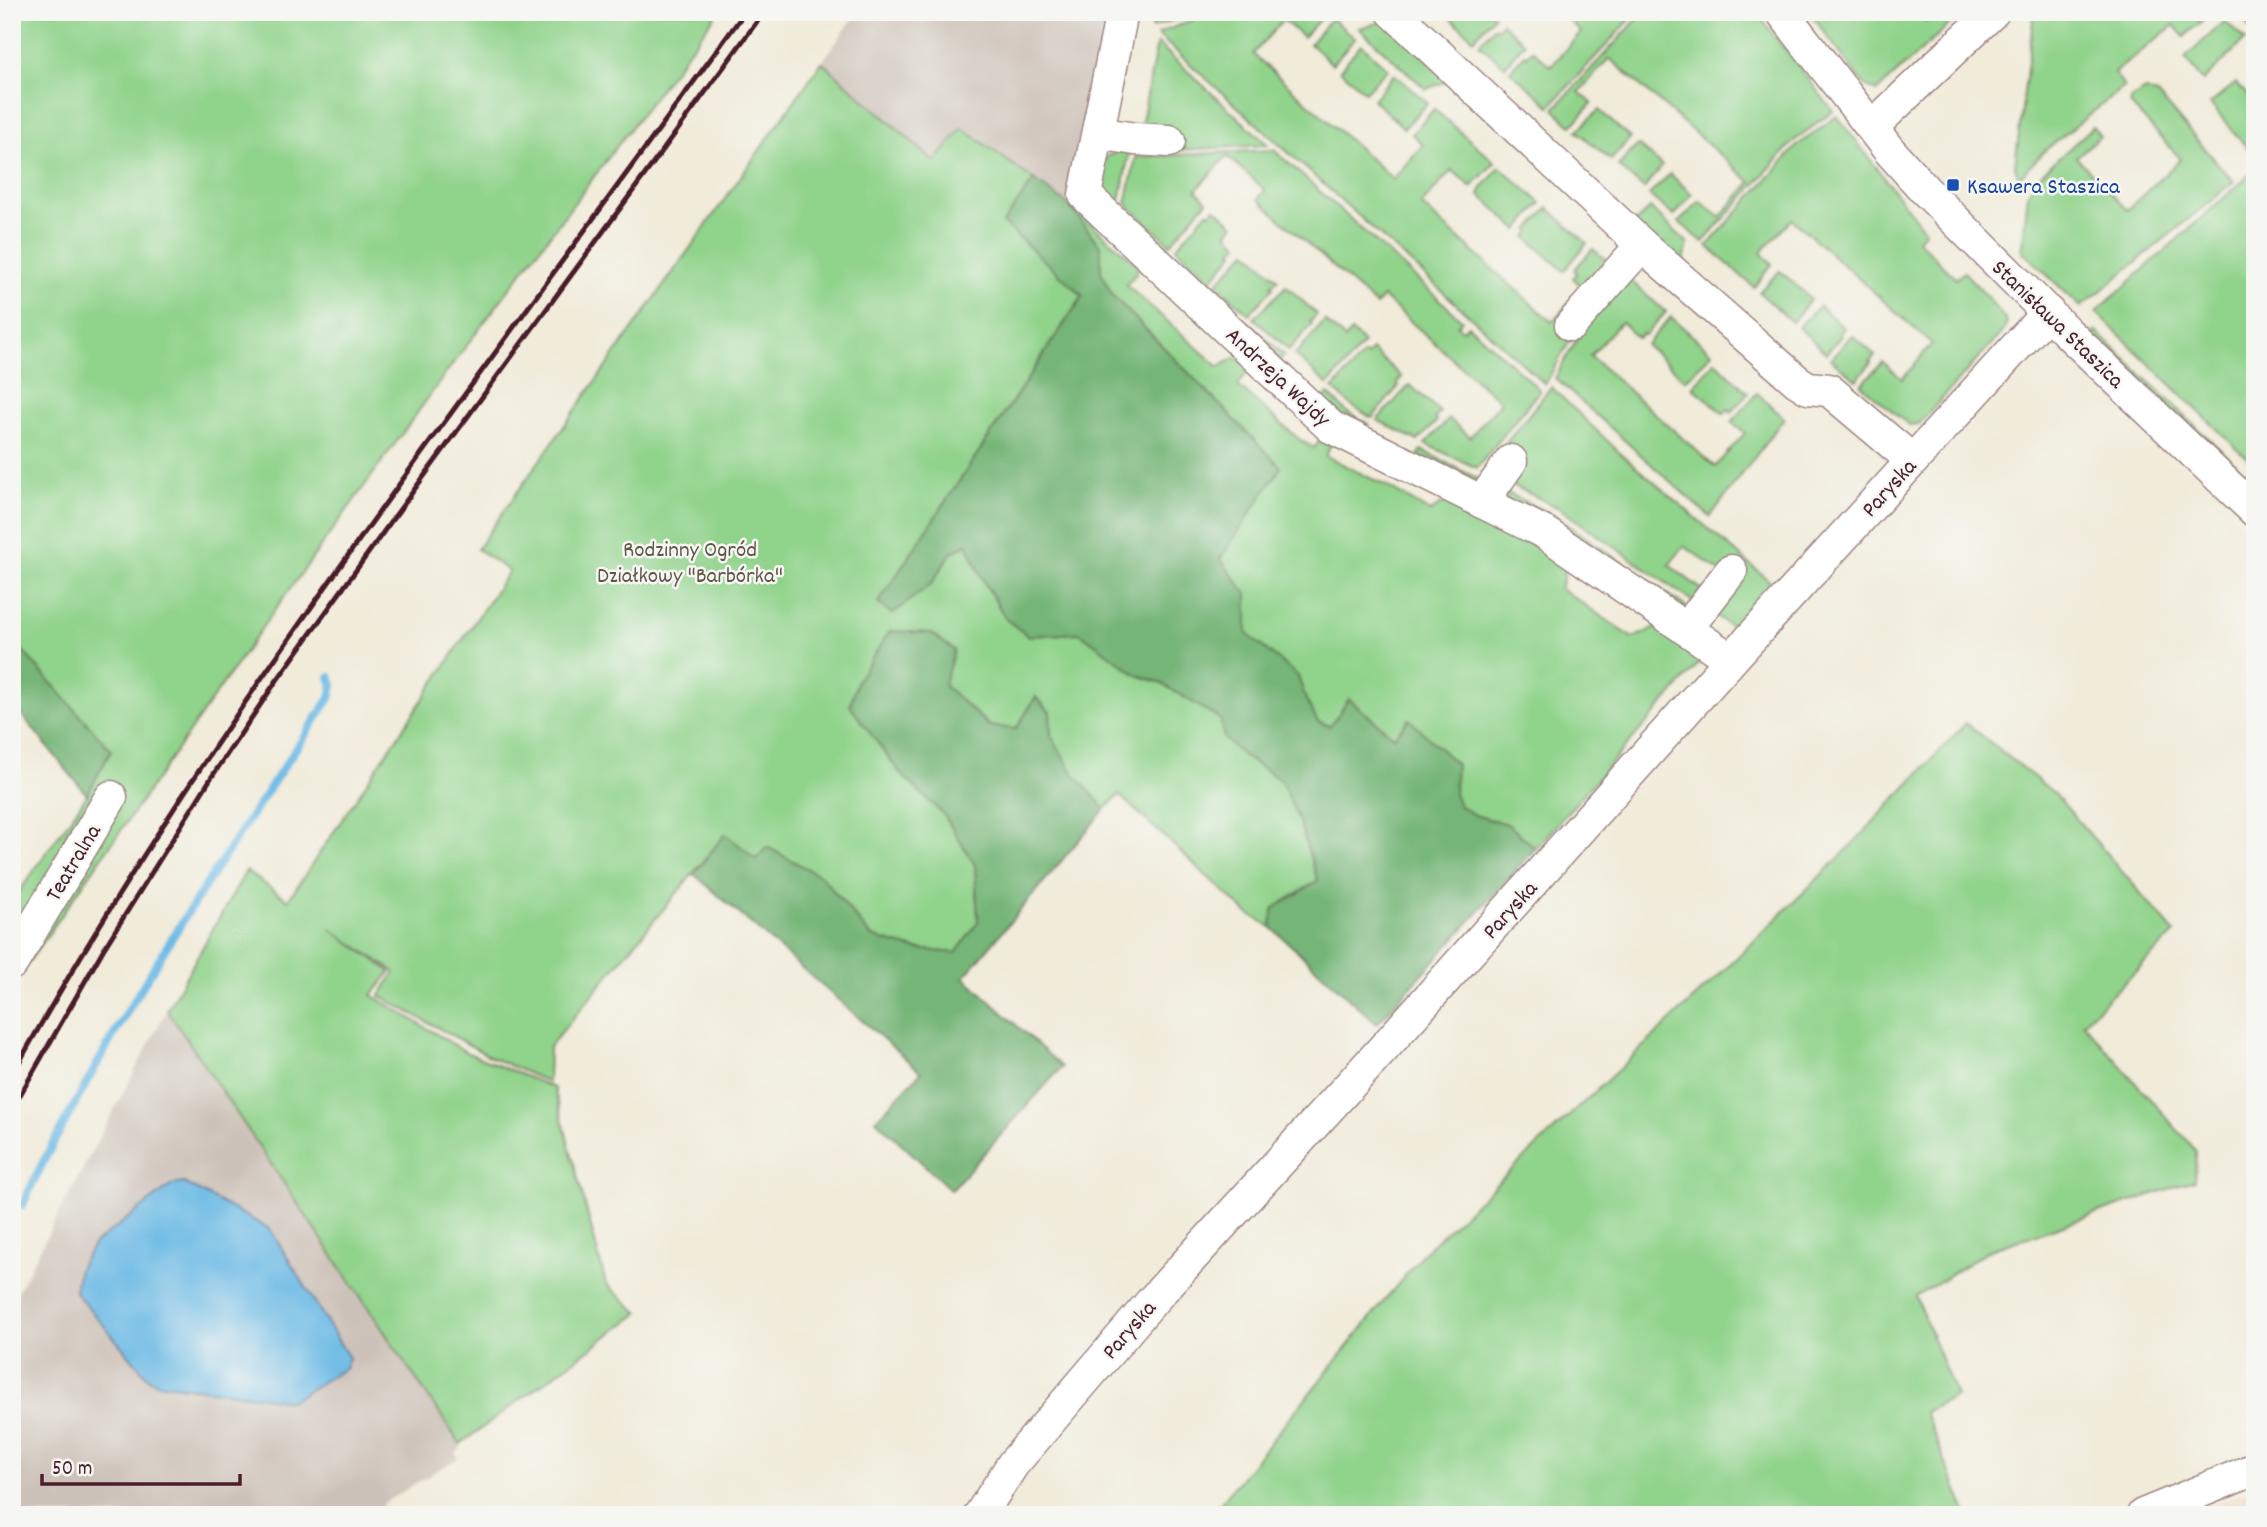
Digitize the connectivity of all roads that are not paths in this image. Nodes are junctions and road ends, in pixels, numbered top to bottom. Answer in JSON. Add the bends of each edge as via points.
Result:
{"nodes":[{"id":1,"x":1122,"y":12,"type":"edge"},
{"id":2,"x":1393,"y":12,"type":"edge"},
{"id":3,"x":1782,"y":12,"type":"edge"},
{"id":4,"x":1993,"y":12,"type":"edge"},
{"id":5,"x":1872,"y":127,"type":"junction"},
{"id":6,"x":1098,"y":133,"type":"junction"},
{"id":7,"x":1170,"y":141,"type":"dead end"},
{"id":8,"x":1643,"y":245,"type":"junction"},
{"id":9,"x":2048,"y":312,"type":"junction"},
{"id":10,"x":1571,"y":325,"type":"dead end"},
{"id":11,"x":1912,"y":460,"type":"junction"},
{"id":12,"x":1511,"y":461,"type":"dead end"},
{"id":13,"x":1482,"y":502,"type":"junction"},
{"id":14,"x":2255,"y":511,"type":"edge"},
{"id":15,"x":1731,"y":572,"type":"dead end"},
{"id":16,"x":1686,"y":629,"type":"junction"},
{"id":17,"x":1730,"y":661,"type":"junction"},
{"id":18,"x":111,"y":797,"type":"dead end"},
{"id":19,"x":12,"y":962,"type":"edge"},
{"id":20,"x":2255,"y":1469,"type":"edge"},
{"id":21,"x":980,"y":1515,"type":"edge"},
{"id":22,"x":2143,"y":1515,"type":"edge"}],
"edges":[{"from":1,"to":6,"type":"street","name":"Andrzeja Wajdy"},
{"from":2,"to":8,"type":"street"},
{"from":3,"to":5,"type":"street","name":"Stanisława Staszica"},
{"from":4,"to":5,"type":"street"},
{"from":5,"to":9,"type":"street","name":"Stanisława Staszica","via":[[1924,189]]},
{"from":6,"to":7,"type":"street"},
{"from":6,"to":13,"type":"street","name":"Andrzeja Wajdy","via":[[1085,195],[1331,427]]},
{"from":8,"to":10,"type":"street"},
{"from":8,"to":11,"type":"street","via":[[1797,382],[1829,390]]},
{"from":9,"to":11,"type":"street","name":"Paryska"},
{"from":9,"to":14,"type":"street","name":"Stanisława Staszica"},
{"from":11,"to":17,"type":"street","name":"Paryska"},
{"from":12,"to":13,"type":"street"},
{"from":13,"to":16,"type":"street","name":"Andrzeja Wajdy","via":[[1545,533]]},
{"from":15,"to":16,"type":"street"},
{"from":16,"to":17,"type":"street","name":"Andrzeja Wajdy"},
{"from":17,"to":21,"type":"street","name":"Paryska","via":[[1153,1300],[1013,1464]]},
{"from":18,"to":19,"type":"street","name":"Teatralna"},
{"from":20,"to":22,"type":"street"}]}
